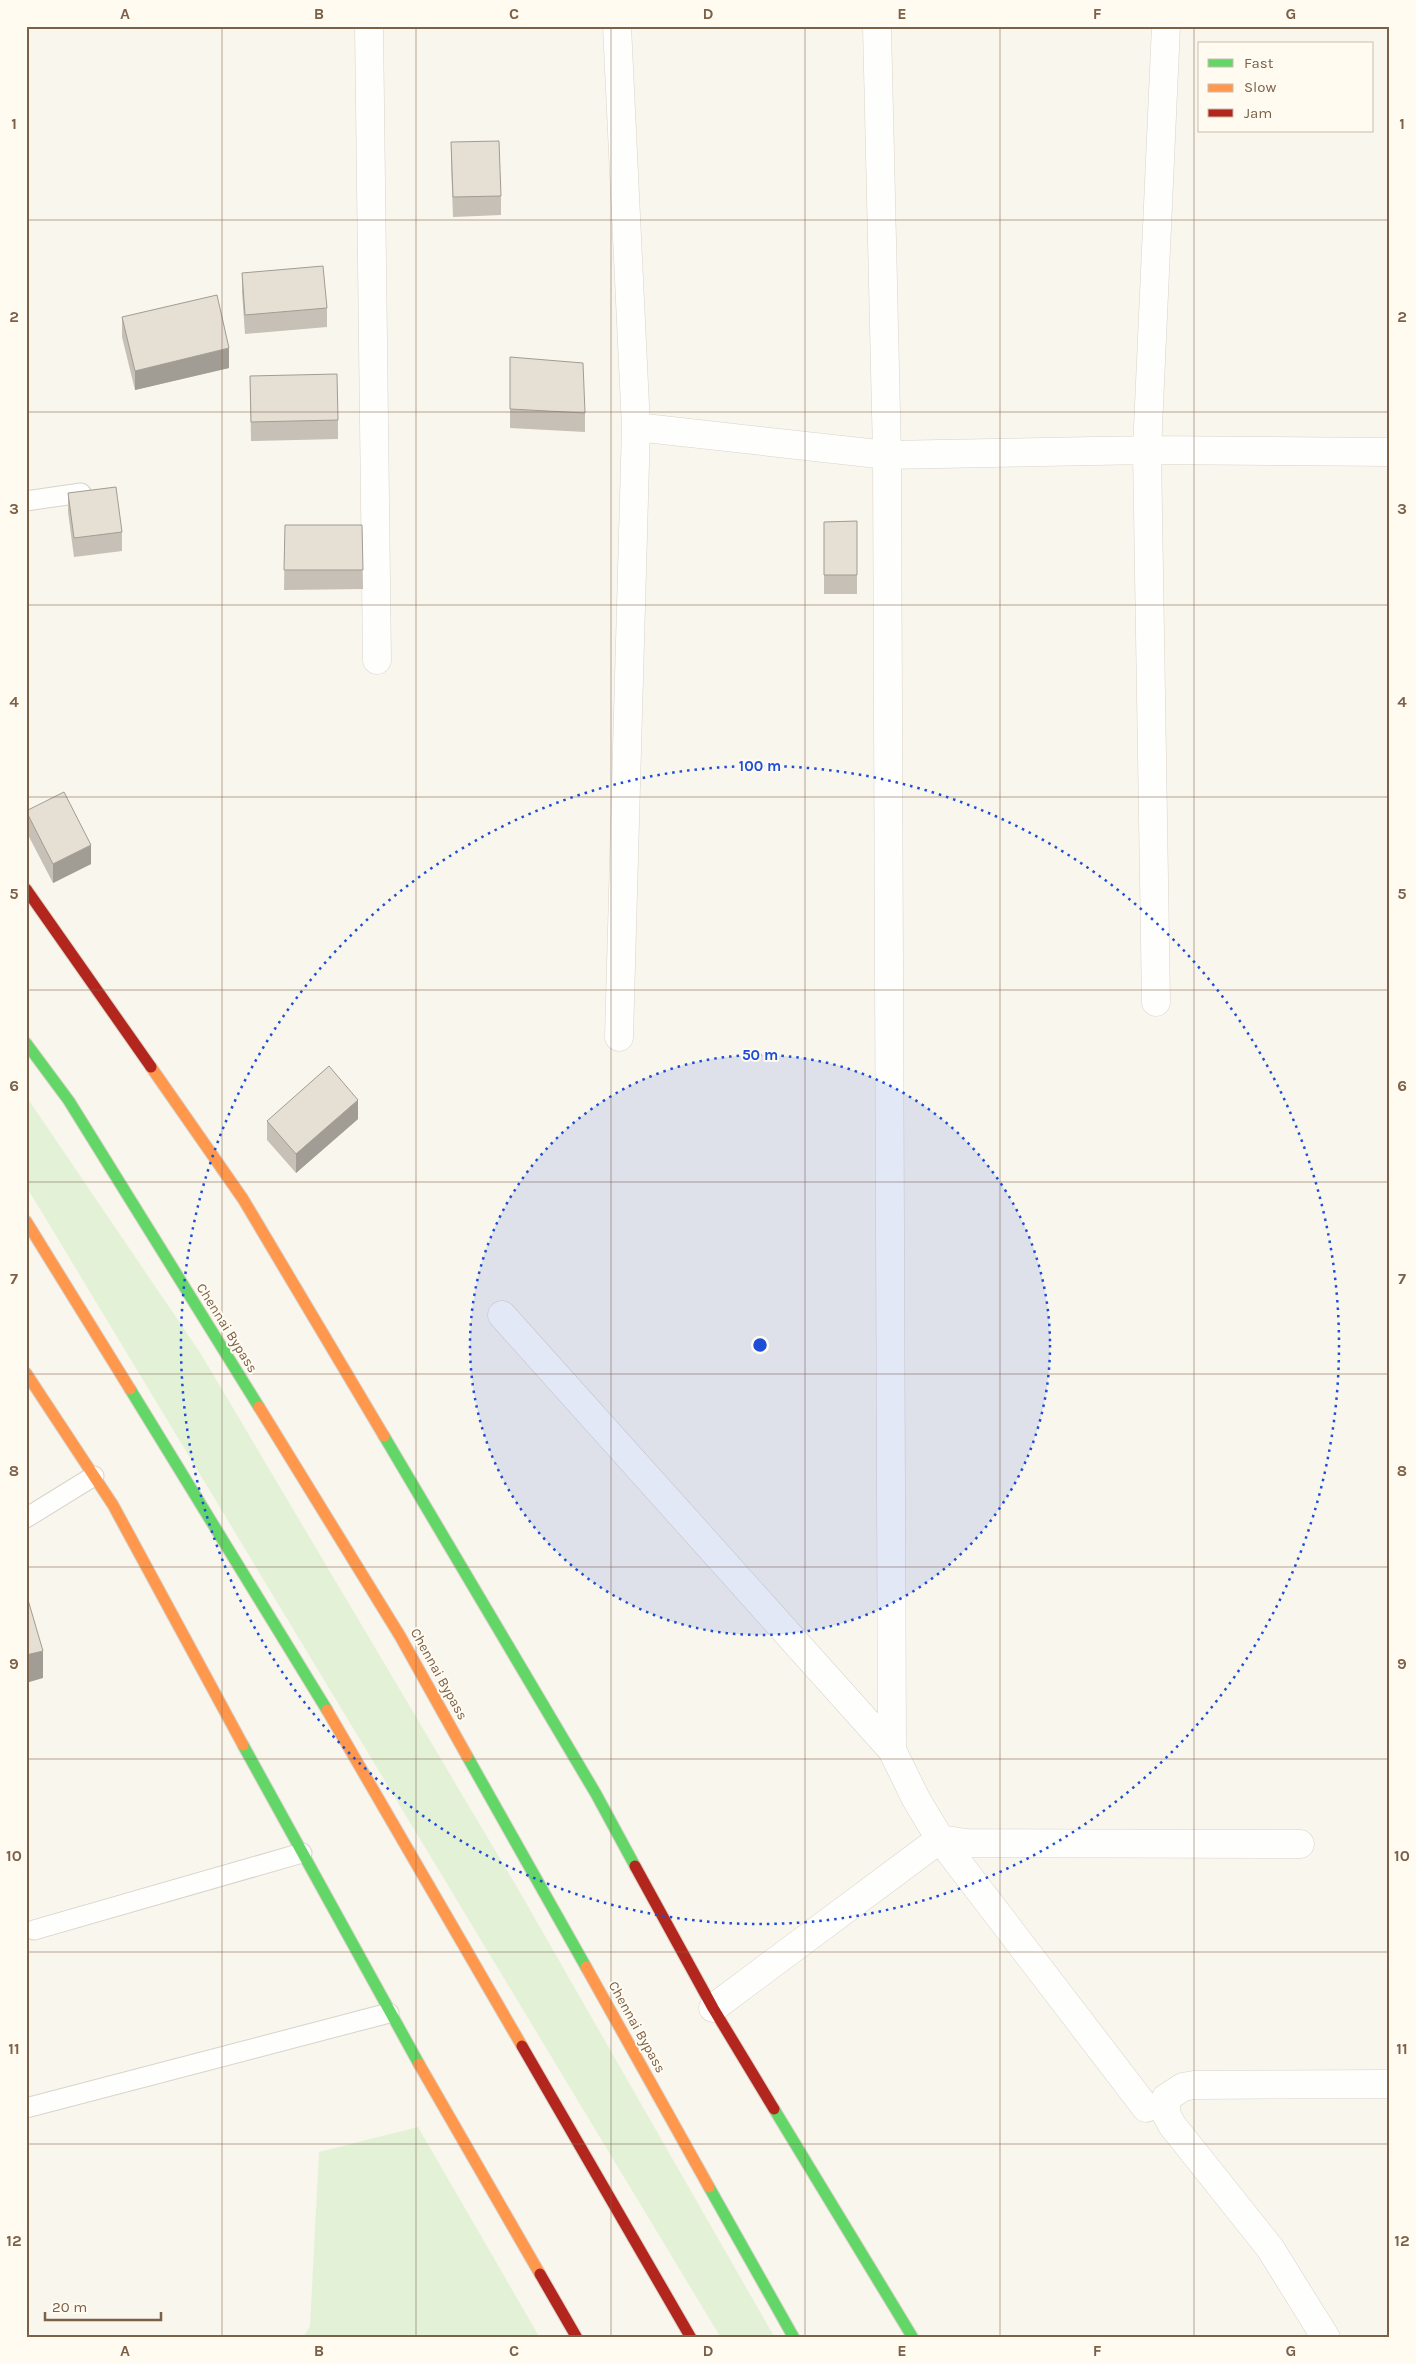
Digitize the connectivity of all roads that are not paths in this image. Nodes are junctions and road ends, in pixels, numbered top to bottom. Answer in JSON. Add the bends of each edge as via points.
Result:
{"nodes":[{"id":1,"x":369,"y":26,"type":"edge"},
{"id":2,"x":618,"y":26,"type":"edge"},
{"id":3,"x":877,"y":26,"type":"edge"},
{"id":4,"x":1166,"y":26,"type":"edge"},
{"id":5,"x":636,"y":427,"type":"junction"},
{"id":6,"x":1147,"y":450,"type":"junction"},
{"id":7,"x":1390,"y":452,"type":"edge"},
{"id":8,"x":886,"y":455,"type":"junction"},
{"id":9,"x":81,"y":493,"type":"edge"},
{"id":10,"x":26,"y":501,"type":"edge"},
{"id":11,"x":377,"y":660,"type":"dead end"},
{"id":12,"x":26,"y":889,"type":"edge"},
{"id":13,"x":1156,"y":1002,"type":"dead end"},
{"id":14,"x":619,"y":1037,"type":"dead end"},
{"id":15,"x":26,"y":1043,"type":"edge"},
{"id":16,"x":26,"y":1221,"type":"edge"},
{"id":17,"x":502,"y":1315,"type":"dead end"},
{"id":18,"x":26,"y":1372,"type":"edge"},
{"id":19,"x":94,"y":1476,"type":"junction"},
{"id":20,"x":26,"y":1518,"type":"edge"},
{"id":21,"x":892,"y":1750,"type":"junction"},
{"id":22,"x":940,"y":1839,"type":"junction"},
{"id":23,"x":1300,"y":1844,"type":"dead end"},
{"id":24,"x":302,"y":1853,"type":"junction"},
{"id":25,"x":34,"y":1930,"type":"dead end"},
{"id":26,"x":713,"y":2008,"type":"junction"},
{"id":27,"x":389,"y":2013,"type":"junction"},
{"id":28,"x":1390,"y":2084,"type":"edge"},
{"id":29,"x":26,"y":2108,"type":"edge"},
{"id":30,"x":1146,"y":2108,"type":"dead end"},
{"id":31,"x":577,"y":2338,"type":"edge"},
{"id":32,"x":691,"y":2338,"type":"edge"},
{"id":33,"x":794,"y":2338,"type":"edge"},
{"id":34,"x":913,"y":2338,"type":"edge"},
{"id":35,"x":1326,"y":2338,"type":"edge"}],
"edges":[{"from":1,"to":11,"type":"street"},
{"from":2,"to":5,"type":"street"},
{"from":3,"to":8,"type":"street"},
{"from":4,"to":6,"type":"street"},
{"from":5,"to":8,"type":"street"},
{"from":5,"to":14,"type":"street"},
{"from":6,"to":7,"type":"street"},
{"from":6,"to":8,"type":"street"},
{"from":6,"to":13,"type":"street"},
{"from":8,"to":21,"type":"street"},
{"from":9,"to":10,"type":"lane"},
{"from":12,"to":26,"type":"main road","via":[[243,1199],[596,1794]]},
{"from":15,"to":33,"type":"main road","name":"Chennai Bypass","via":[[69,1101],[400,1636]]},
{"from":16,"to":32,"type":"main road","via":[[345,1739]]},
{"from":17,"to":21,"type":"street"},
{"from":18,"to":19,"type":"main road"},
{"from":19,"to":20,"type":"lane"},
{"from":19,"to":24,"type":"main road"},
{"from":21,"to":22,"type":"street"},
{"from":22,"to":23,"type":"street","via":[[966,1843]]},
{"from":22,"to":26,"type":"street"},
{"from":22,"to":30,"type":"street"},
{"from":24,"to":25,"type":"lane"},
{"from":24,"to":27,"type":"main road"},
{"from":26,"to":34,"type":"main road"},
{"from":27,"to":29,"type":"lane"},
{"from":27,"to":31,"type":"main road"},
{"from":28,"to":35,"type":"street","via":[[1194,2085],[1183,2087],[1166,2098],[1164,2105],[1172,2124],[1270,2248]]}]}
